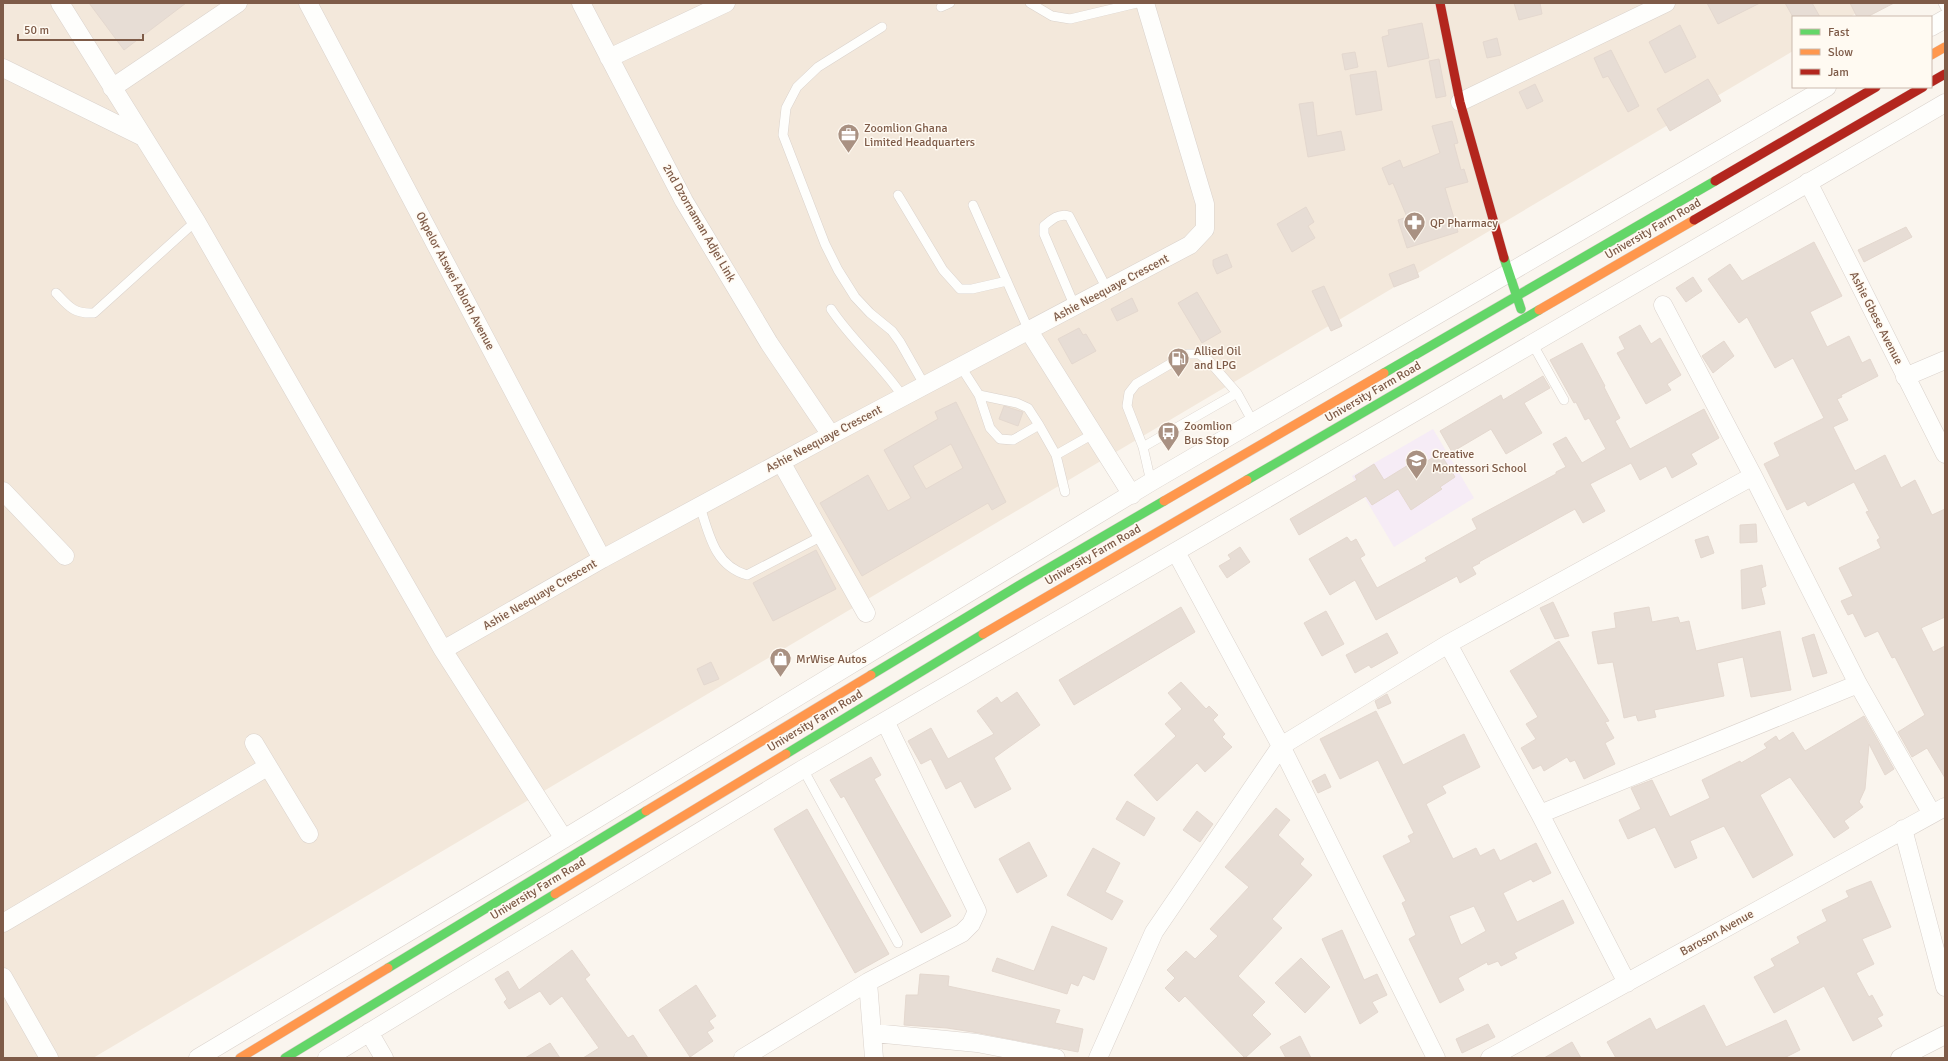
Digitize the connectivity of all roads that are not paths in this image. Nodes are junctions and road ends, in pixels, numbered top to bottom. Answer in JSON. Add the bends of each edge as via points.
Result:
{"nodes":[{"id":1,"x":60,"y":3,"type":"edge"},
{"id":2,"x":238,"y":3,"type":"edge"},
{"id":3,"x":308,"y":3,"type":"edge"},
{"id":4,"x":581,"y":3,"type":"edge"},
{"id":5,"x":726,"y":3,"type":"edge"},
{"id":6,"x":950,"y":3,"type":"edge"},
{"id":7,"x":1030,"y":3,"type":"edge"},
{"id":8,"x":1138,"y":3,"type":"edge"},
{"id":9,"x":1145,"y":3,"type":"edge"},
{"id":10,"x":1440,"y":3,"type":"edge"},
{"id":11,"x":1943,"y":3,"type":"edge"},
{"id":12,"x":1664,"y":4,"type":"edge"},
{"id":13,"x":941,"y":7,"type":"dead end"},
{"id":14,"x":1945,"y":7,"type":"edge"},
{"id":15,"x":1945,"y":19,"type":"edge"},
{"id":16,"x":1932,"y":26,"type":"edge"},
{"id":17,"x":882,"y":27,"type":"dead end"},
{"id":18,"x":1945,"y":47,"type":"edge"},
{"id":19,"x":1932,"y":54,"type":"edge"},
{"id":20,"x":609,"y":58,"type":"junction"},
{"id":21,"x":3,"y":68,"type":"edge"},
{"id":22,"x":1945,"y":74,"type":"edge"},
{"id":23,"x":1932,"y":81,"type":"edge"},
{"id":24,"x":112,"y":88,"type":"junction"},
{"id":25,"x":1825,"y":88,"type":"edge"},
{"id":26,"x":1874,"y":88,"type":"edge"},
{"id":27,"x":1921,"y":88,"type":"edge"},
{"id":28,"x":1460,"y":102,"type":"junction"},
{"id":29,"x":1945,"y":103,"type":"edge"},
{"id":30,"x":141,"y":136,"type":"junction"},
{"id":31,"x":1808,"y":182,"type":"junction"},
{"id":32,"x":898,"y":195,"type":"dead end"},
{"id":33,"x":973,"y":205,"type":"dead end"},
{"id":34,"x":196,"y":221,"type":"junction"},
{"id":35,"x":1508,"y":273,"type":"junction"},
{"id":36,"x":1007,"y":281,"type":"junction"},
{"id":37,"x":1107,"y":289,"type":"junction"},
{"id":38,"x":56,"y":293,"type":"dead end"},
{"id":39,"x":1516,"y":296,"type":"junction"},
{"id":40,"x":1663,"y":305,"type":"dead end"},
{"id":41,"x":1075,"y":307,"type":"junction"},
{"id":42,"x":831,"y":309,"type":"dead end"},
{"id":43,"x":1524,"y":318,"type":"junction"},
{"id":44,"x":1029,"y":331,"type":"junction"},
{"id":45,"x":1532,"y":343,"type":"junction"},
{"id":46,"x":1945,"y":360,"type":"edge"},
{"id":47,"x":961,"y":367,"type":"junction"},
{"id":48,"x":1905,"y":377,"type":"junction"},
{"id":49,"x":925,"y":386,"type":"junction"},
{"id":50,"x":1238,"y":392,"type":"junction"},
{"id":51,"x":979,"y":394,"type":"junction"},
{"id":52,"x":903,"y":397,"type":"junction"},
{"id":53,"x":1564,"y":400,"type":"dead end"},
{"id":54,"x":1253,"y":422,"type":"junction"},
{"id":55,"x":1039,"y":425,"type":"junction"},
{"id":56,"x":1093,"y":434,"type":"junction"},
{"id":57,"x":831,"y":435,"type":"junction"},
{"id":58,"x":1143,"y":448,"type":"junction"},
{"id":59,"x":1945,"y":454,"type":"edge"},
{"id":60,"x":1056,"y":455,"type":"junction"},
{"id":61,"x":781,"y":462,"type":"junction"},
{"id":62,"x":1753,"y":476,"type":"junction"},
{"id":63,"x":1151,"y":482,"type":"junction"},
{"id":64,"x":3,"y":491,"type":"edge"},
{"id":65,"x":1065,"y":492,"type":"dead end"},
{"id":66,"x":1132,"y":495,"type":"junction"},
{"id":67,"x":700,"y":506,"type":"junction"},
{"id":68,"x":822,"y":536,"type":"junction"},
{"id":69,"x":1176,"y":552,"type":"junction"},
{"id":70,"x":65,"y":556,"type":"dead end"},
{"id":71,"x":602,"y":559,"type":"junction"},
{"id":72,"x":866,"y":613,"type":"dead end"},
{"id":73,"x":1448,"y":644,"type":"junction"},
{"id":74,"x":443,"y":650,"type":"junction"},
{"id":75,"x":1858,"y":684,"type":"junction"},
{"id":76,"x":885,"y":721,"type":"junction"},
{"id":77,"x":254,"y":743,"type":"dead end"},
{"id":78,"x":1281,"y":746,"type":"junction"},
{"id":79,"x":268,"y":768,"type":"junction"},
{"id":80,"x":803,"y":769,"type":"junction"},
{"id":81,"x":1938,"y":810,"type":"edge"},
{"id":82,"x":1540,"y":814,"type":"junction"},
{"id":83,"x":1903,"y":829,"type":"junction"},
{"id":84,"x":310,"y":834,"type":"dead end"},
{"id":85,"x":564,"y":839,"type":"junction"},
{"id":86,"x":3,"y":923,"type":"edge"},
{"id":87,"x":898,"y":943,"type":"dead end"},
{"id":88,"x":3,"y":977,"type":"edge"},
{"id":89,"x":868,"y":982,"type":"junction"},
{"id":90,"x":1627,"y":983,"type":"junction"},
{"id":91,"x":1945,"y":987,"type":"edge"},
{"id":92,"x":369,"y":1032,"type":"junction"},
{"id":93,"x":874,"y":1033,"type":"junction"},
{"id":94,"x":1945,"y":1035,"type":"edge"},
{"id":95,"x":49,"y":1058,"type":"edge"},
{"id":96,"x":198,"y":1058,"type":"edge"},
{"id":97,"x":240,"y":1058,"type":"edge"},
{"id":98,"x":285,"y":1058,"type":"edge"},
{"id":99,"x":327,"y":1058,"type":"edge"},
{"id":100,"x":384,"y":1058,"type":"edge"},
{"id":101,"x":743,"y":1058,"type":"edge"},
{"id":102,"x":874,"y":1058,"type":"edge"},
{"id":103,"x":1056,"y":1058,"type":"edge"},
{"id":104,"x":1098,"y":1058,"type":"edge"},
{"id":105,"x":1436,"y":1058,"type":"edge"},
{"id":106,"x":1490,"y":1058,"type":"edge"},
{"id":107,"x":1900,"y":1058,"type":"edge"}],
"edges":[{"from":1,"to":24,"type":"street"},
{"from":2,"to":24,"type":"street"},
{"from":3,"to":71,"type":"street","name":"Okpelor Atswei Ablorh Avenue"},
{"from":4,"to":20,"type":"street","name":"2nd Dzornaman Adjei Link"},
{"from":5,"to":20,"type":"street"},
{"from":6,"to":13,"type":"lane"},
{"from":7,"to":8,"type":"lane","via":[[1052,16],[1070,19]]},
{"from":9,"to":37,"type":"street","name":"Ashie Neequaye Crescent","via":[[1205,204],[1205,229],[1190,244]]},
{"from":10,"to":28,"type":"street"},
{"from":11,"to":14,"type":"lane"},
{"from":12,"to":28,"type":"street"},
{"from":15,"to":16,"type":"street"},
{"from":17,"to":49,"type":"lane","via":[[818,67],[797,87],[786,108],[783,135],[825,244],[838,270],[855,297],[892,331]]},
{"from":18,"to":19,"type":"street"},
{"from":20,"to":57,"type":"street","name":"2nd Dzornaman Adjei Link","via":[[688,208],[769,343]]},
{"from":21,"to":30,"type":"street"},
{"from":22,"to":23,"type":"street"},
{"from":24,"to":30,"type":"street"},
{"from":25,"to":35,"type":"street"},
{"from":26,"to":39,"type":"street","name":"University Farm Road"},
{"from":27,"to":43,"type":"street","name":"University Farm Road"},
{"from":28,"to":35,"type":"street"},
{"from":29,"to":31,"type":"street"},
{"from":30,"to":34,"type":"street"},
{"from":31,"to":45,"type":"street"},
{"from":31,"to":48,"type":"street","name":"Ashie Gbese Avenue"},
{"from":32,"to":36,"type":"lane","via":[[943,270],[960,289],[972,289]]},
{"from":33,"to":36,"type":"lane"},
{"from":34,"to":38,"type":"lane","via":[[94,313],[82,314],[70,308]]},
{"from":34,"to":74,"type":"street"},
{"from":35,"to":39,"type":"street"},
{"from":35,"to":54,"type":"street"},
{"from":36,"to":44,"type":"lane"},
{"from":37,"to":41,"type":"street","name":"Ashie Neequaye Crescent"},
{"from":37,"to":41,"type":"lane","via":[[1069,216],[1062,214],[1051,219],[1044,226],[1044,234]]},
{"from":39,"to":43,"type":"street"},
{"from":39,"to":97,"type":"street","name":"University Farm Road","via":[[1023,583]]},
{"from":40,"to":62,"type":"street"},
{"from":41,"to":44,"type":"street","name":"Ashie Neequaye Crescent"},
{"from":42,"to":52,"type":"lane","via":[[848,334],[879,366]]},
{"from":43,"to":98,"type":"street","name":"University Farm Road","via":[[1035,603]]},
{"from":44,"to":47,"type":"street","name":"Ashie Neequaye Crescent"},
{"from":44,"to":56,"type":"street"},
{"from":45,"to":53,"type":"lane"},
{"from":45,"to":69,"type":"street"},
{"from":46,"to":48,"type":"street"},
{"from":47,"to":49,"type":"street","name":"Ashie Neequaye Crescent"},
{"from":47,"to":51,"type":"lane"},
{"from":48,"to":59,"type":"street","name":"Ashie Gbese Avenue"},
{"from":49,"to":52,"type":"street","name":"Ashie Neequaye Crescent"},
{"from":50,"to":54,"type":"lane"},
{"from":50,"to":58,"type":"lane"},
{"from":50,"to":58,"type":"lane","via":[[1199,354],[1187,354],[1180,358],[1136,384],[1129,393],[1127,406]]},
{"from":51,"to":55,"type":"lane","via":[[1028,408]]},
{"from":51,"to":55,"type":"lane","via":[[990,428],[1000,439],[1013,440]]},
{"from":52,"to":57,"type":"street","name":"Ashie Neequaye Crescent"},
{"from":54,"to":63,"type":"street"},
{"from":55,"to":60,"type":"lane"},
{"from":56,"to":60,"type":"lane"},
{"from":56,"to":66,"type":"street"},
{"from":57,"to":61,"type":"street","name":"Ashie Neequaye Crescent"},
{"from":58,"to":63,"type":"lane"},
{"from":60,"to":65,"type":"lane"},
{"from":61,"to":67,"type":"street","name":"Ashie Neequaye Crescent"},
{"from":61,"to":68,"type":"street"},
{"from":62,"to":73,"type":"street"},
{"from":62,"to":75,"type":"street"},
{"from":63,"to":66,"type":"street"},
{"from":64,"to":70,"type":"street"},
{"from":66,"to":85,"type":"street"},
{"from":67,"to":68,"type":"lane","via":[[712,544],[725,562],[737,572],[748,575]]},
{"from":67,"to":71,"type":"street","name":"Ashie Neequaye Crescent"},
{"from":68,"to":72,"type":"street"},
{"from":69,"to":76,"type":"street"},
{"from":69,"to":78,"type":"street"},
{"from":71,"to":74,"type":"street","name":"Ashie Neequaye Crescent"},
{"from":73,"to":78,"type":"street"},
{"from":73,"to":82,"type":"street"},
{"from":74,"to":85,"type":"street"},
{"from":75,"to":81,"type":"street"},
{"from":75,"to":82,"type":"street"},
{"from":76,"to":80,"type":"street"},
{"from":76,"to":89,"type":"street","via":[[977,911],[971,924],[962,933]]},
{"from":77,"to":79,"type":"street"},
{"from":78,"to":104,"type":"street","via":[[1154,932]]},
{"from":78,"to":105,"type":"street"},
{"from":79,"to":84,"type":"street"},
{"from":79,"to":86,"type":"street"},
{"from":80,"to":87,"type":"lane"},
{"from":80,"to":92,"type":"street"},
{"from":81,"to":83,"type":"street","name":"Baroson Avenue"},
{"from":82,"to":90,"type":"street"},
{"from":83,"to":90,"type":"street","name":"Baroson Avenue"},
{"from":83,"to":91,"type":"street"},
{"from":85,"to":96,"type":"street"},
{"from":88,"to":95,"type":"street"},
{"from":89,"to":93,"type":"street"},
{"from":89,"to":101,"type":"street"},
{"from":90,"to":106,"type":"street","name":"Baroson Avenue"},
{"from":92,"to":99,"type":"street"},
{"from":92,"to":100,"type":"street"},
{"from":93,"to":102,"type":"street"},
{"from":93,"to":103,"type":"street","via":[[977,1043]]},
{"from":94,"to":107,"type":"street"}]}
